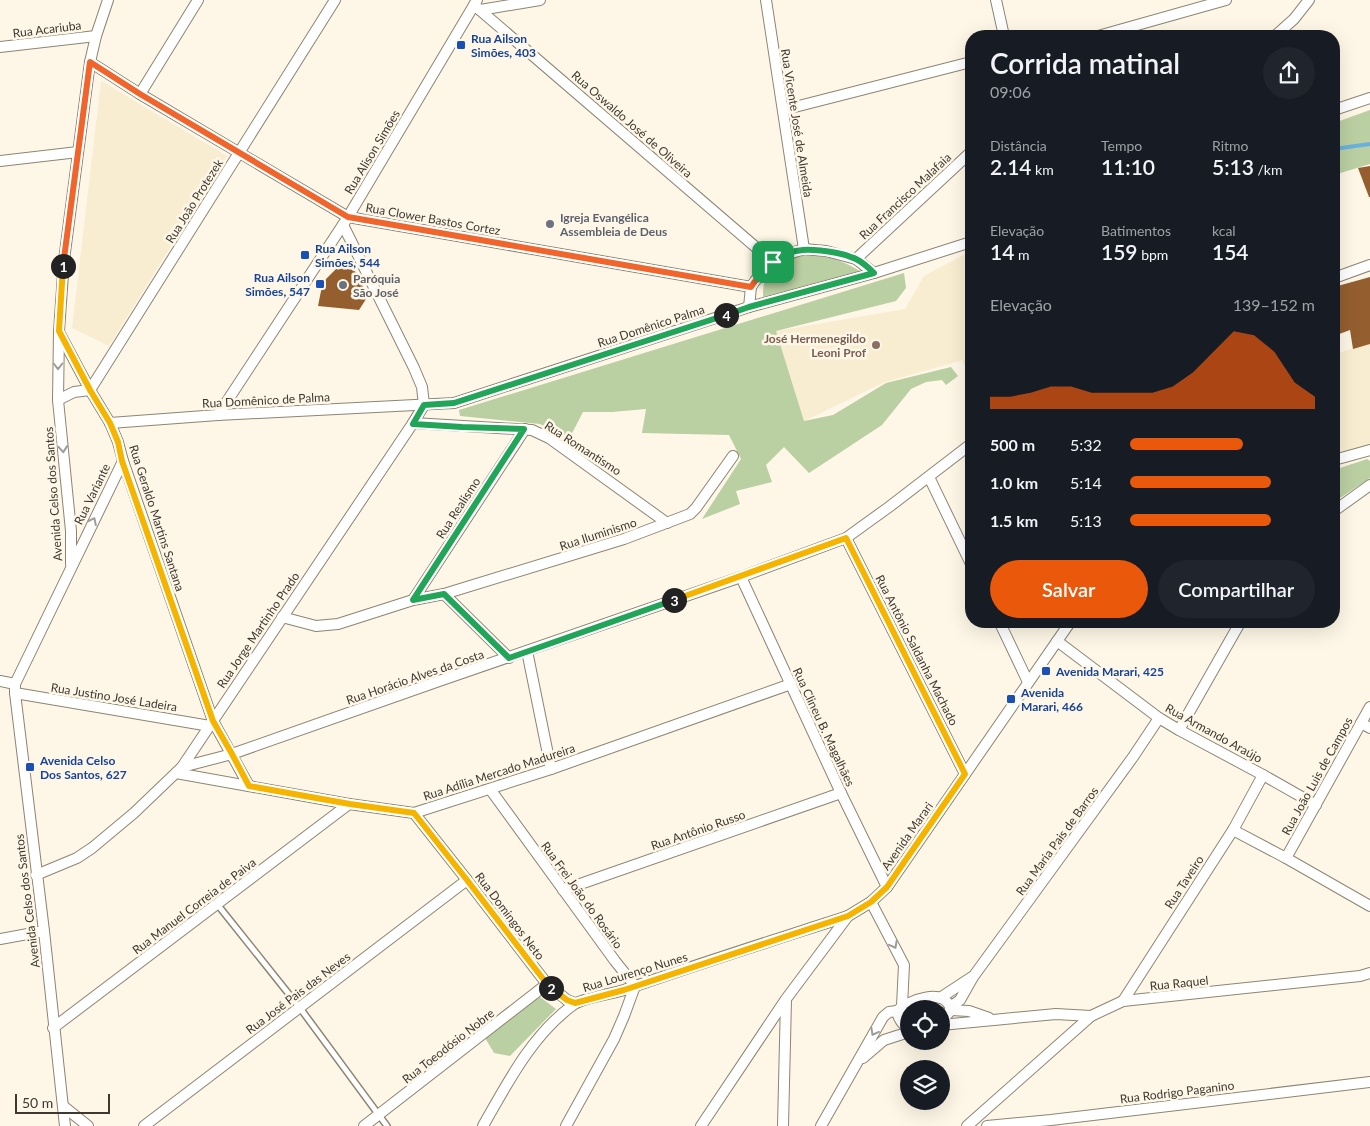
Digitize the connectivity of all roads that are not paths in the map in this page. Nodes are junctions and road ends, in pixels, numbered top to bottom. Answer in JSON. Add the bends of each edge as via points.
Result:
{"nodes":[{"id":1,"x":108,"y":0,"type":"edge"},
{"id":2,"x":198,"y":0,"type":"edge"},
{"id":3,"x":335,"y":0,"type":"edge"},
{"id":4,"x":540,"y":0,"type":"edge"},
{"id":5,"x":996,"y":0,"type":"edge"},
{"id":6,"x":1226,"y":0,"type":"edge"},
{"id":7,"x":1309,"y":0,"type":"edge"},
{"id":8,"x":769,"y":1,"type":"edge"},
{"id":9,"x":477,"y":5,"type":"edge"},
{"id":10,"x":1003,"y":30,"type":"edge"},
{"id":11,"x":1119,"y":30,"type":"edge"},
{"id":12,"x":1282,"y":30,"type":"edge"},
{"id":13,"x":96,"y":36,"type":"junction"},
{"id":14,"x":0,"y":47,"type":"edge"},
{"id":15,"x":90,"y":62,"type":"junction"},
{"id":16,"x":965,"y":64,"type":"edge"},
{"id":17,"x":140,"y":94,"type":"junction"},
{"id":18,"x":1370,"y":98,"type":"edge"},
{"id":19,"x":1340,"y":108,"type":"edge"},
{"id":20,"x":783,"y":110,"type":"junction"},
{"id":21,"x":78,"y":152,"type":"junction"},
{"id":22,"x":239,"y":152,"type":"junction"},
{"id":23,"x":965,"y":158,"type":"edge"},
{"id":24,"x":0,"y":161,"type":"edge"},
{"id":25,"x":345,"y":221,"type":"junction"},
{"id":26,"x":965,"y":244,"type":"edge"},
{"id":27,"x":804,"y":249,"type":"junction"},
{"id":28,"x":856,"y":259,"type":"junction"},
{"id":29,"x":773,"y":262,"type":"junction"},
{"id":30,"x":1370,"y":265,"type":"edge"},
{"id":31,"x":874,"y":273,"type":"junction"},
{"id":32,"x":1340,"y":276,"type":"edge"},
{"id":33,"x":751,"y":287,"type":"junction"},
{"id":34,"x":749,"y":307,"type":"junction"},
{"id":35,"x":59,"y":331,"type":"junction"},
{"id":36,"x":90,"y":390,"type":"junction"},
{"id":37,"x":58,"y":400,"type":"junction"},
{"id":38,"x":424,"y":405,"type":"junction"},
{"id":39,"x":218,"y":415,"type":"junction"},
{"id":40,"x":110,"y":423,"type":"junction"},
{"id":41,"x":413,"y":424,"type":"junction"},
{"id":42,"x":524,"y":429,"type":"junction"},
{"id":43,"x":965,"y":449,"type":"edge"},
{"id":44,"x":1370,"y":450,"type":"edge"},
{"id":45,"x":733,"y":456,"type":"dead end"},
{"id":46,"x":1340,"y":458,"type":"edge"},
{"id":47,"x":122,"y":461,"type":"junction"},
{"id":48,"x":929,"y":476,"type":"junction"},
{"id":49,"x":1370,"y":485,"type":"edge"},
{"id":50,"x":1340,"y":507,"type":"edge"},
{"id":51,"x":667,"y":523,"type":"junction"},
{"id":52,"x":846,"y":538,"type":"junction"},
{"id":53,"x":965,"y":551,"type":"edge"},
{"id":54,"x":72,"y":565,"type":"junction"},
{"id":55,"x":741,"y":577,"type":"junction"},
{"id":56,"x":444,"y":594,"type":"junction"},
{"id":57,"x":413,"y":600,"type":"junction"},
{"id":58,"x":282,"y":617,"type":"junction"},
{"id":59,"x":1002,"y":628,"type":"edge"},
{"id":60,"x":1065,"y":628,"type":"edge"},
{"id":61,"x":1237,"y":628,"type":"edge"},
{"id":62,"x":1057,"y":641,"type":"junction"},
{"id":63,"x":527,"y":652,"type":"junction"},
{"id":64,"x":509,"y":658,"type":"junction"},
{"id":65,"x":0,"y":680,"type":"edge"},
{"id":66,"x":1028,"y":682,"type":"junction"},
{"id":67,"x":791,"y":684,"type":"junction"},
{"id":68,"x":15,"y":689,"type":"junction"},
{"id":69,"x":1370,"y":707,"type":"edge"},
{"id":70,"x":1159,"y":718,"type":"junction"},
{"id":71,"x":211,"y":723,"type":"junction"},
{"id":72,"x":1365,"y":726,"type":"edge"},
{"id":73,"x":1179,"y":730,"type":"junction"},
{"id":74,"x":232,"y":754,"type":"junction"},
{"id":75,"x":551,"y":769,"type":"junction"},
{"id":76,"x":179,"y":770,"type":"junction"},
{"id":77,"x":965,"y":774,"type":"junction"},
{"id":78,"x":1263,"y":775,"type":"junction"},
{"id":79,"x":249,"y":786,"type":"junction"},
{"id":80,"x":490,"y":789,"type":"junction"},
{"id":81,"x":841,"y":793,"type":"junction"},
{"id":82,"x":350,"y":804,"type":"junction"},
{"id":83,"x":1316,"y":805,"type":"junction"},
{"id":84,"x":414,"y":813,"type":"junction"},
{"id":85,"x":1233,"y":830,"type":"junction"},
{"id":86,"x":1286,"y":858,"type":"junction"},
{"id":87,"x":36,"y":875,"type":"junction"},
{"id":88,"x":467,"y":880,"type":"junction"},
{"id":89,"x":887,"y":887,"type":"junction"},
{"id":90,"x":563,"y":890,"type":"junction"},
{"id":91,"x":871,"y":902,"type":"junction"},
{"id":92,"x":216,"y":904,"type":"junction"},
{"id":93,"x":1370,"y":906,"type":"edge"},
{"id":94,"x":848,"y":916,"type":"junction"},
{"id":95,"x":44,"y":931,"type":"junction"},
{"id":96,"x":0,"y":939,"type":"edge"},
{"id":97,"x":1370,"y":973,"type":"edge"},
{"id":98,"x":973,"y":977,"type":"junction"},
{"id":99,"x":547,"y":984,"type":"junction"},
{"id":100,"x":635,"y":986,"type":"junction"},
{"id":101,"x":940,"y":998,"type":"junction"},
{"id":102,"x":786,"y":1000,"type":"junction"},
{"id":103,"x":901,"y":1000,"type":"edge"},
{"id":104,"x":919,"y":1000,"type":"edge"},
{"id":105,"x":943,"y":1000,"type":"edge"},
{"id":106,"x":1123,"y":1001,"type":"junction"},
{"id":107,"x":575,"y":1003,"type":"junction"},
{"id":108,"x":300,"y":1008,"type":"junction"},
{"id":109,"x":900,"y":1008,"type":"joint"},
{"id":110,"x":950,"y":1008,"type":"joint"},
{"id":111,"x":1092,"y":1016,"type":"junction"},
{"id":112,"x":992,"y":1019,"type":"junction"},
{"id":113,"x":900,"y":1020,"type":"edge"},
{"id":114,"x":950,"y":1022,"type":"edge"},
{"id":115,"x":53,"y":1028,"type":"junction"},
{"id":116,"x":900,"y":1034,"type":"edge"},
{"id":117,"x":858,"y":1062,"type":"junction"},
{"id":118,"x":1370,"y":1082,"type":"edge"},
{"id":119,"x":63,"y":1106,"type":"junction"},
{"id":120,"x":379,"y":1115,"type":"junction"},
{"id":121,"x":64,"y":1126,"type":"edge"},
{"id":122,"x":88,"y":1126,"type":"edge"},
{"id":123,"x":144,"y":1126,"type":"edge"},
{"id":124,"x":364,"y":1126,"type":"edge"},
{"id":125,"x":387,"y":1126,"type":"edge"},
{"id":126,"x":483,"y":1126,"type":"edge"},
{"id":127,"x":566,"y":1126,"type":"edge"},
{"id":128,"x":701,"y":1126,"type":"edge"},
{"id":129,"x":783,"y":1126,"type":"edge"},
{"id":130,"x":821,"y":1126,"type":"edge"},
{"id":131,"x":967,"y":1126,"type":"edge"},
{"id":132,"x":987,"y":1126,"type":"edge"}],
"edges":[{"from":1,"to":13,"type":"street","name":"Avenida Celso dos Santos"},
{"from":2,"to":17,"type":"street"},
{"from":3,"to":22,"type":"street","name":"Rua João Protezek"},
{"from":4,"to":9,"type":"street"},
{"from":5,"to":10,"type":"street"},
{"from":6,"to":11,"type":"street"},
{"from":7,"to":12,"type":"street"},
{"from":8,"to":20,"type":"street","name":"Rua Vicente José de Almeida"},
{"from":9,"to":25,"type":"street","name":"Rua Alison Simões"},
{"from":9,"to":29,"type":"street","name":"Rua Oswaldo José de Oliveira"},
{"from":13,"to":14,"type":"street","name":"Rua Acariuba"},
{"from":13,"to":15,"type":"street","name":"Avenida Celso dos Santos"},
{"from":15,"to":17,"type":"street","name":"Rua Clower Bastos Cortez"},
{"from":15,"to":21,"type":"street","name":"Avenida Celso dos Santos"},
{"from":16,"to":20,"type":"street"},
{"from":17,"to":22,"type":"street","name":"Rua Clower Bastos Cortez"},
{"from":18,"to":19,"type":"street"},
{"from":20,"to":27,"type":"street","name":"Rua Vicente José de Almeida"},
{"from":21,"to":24,"type":"street"},
{"from":21,"to":35,"type":"street","name":"Avenida Celso dos Santos","via":[[64,260]]},
{"from":22,"to":25,"type":"street","name":"Rua Clower Bastos Cortez"},
{"from":22,"to":36,"type":"street","name":"Rua João Protezek"},
{"from":23,"to":28,"type":"street","name":"Rua Francisco Malafaia"},
{"from":25,"to":33,"type":"street","name":"Rua Clower Bastos Cortez"},
{"from":25,"to":38,"type":"street","via":[[351,241],[414,368],[422,387]]},
{"from":25,"to":39,"type":"street","name":"Rua Alison Simões"},
{"from":26,"to":31,"type":"street","name":"Rua Domênico Palma"},
{"from":27,"to":28,"type":"street"},
{"from":27,"to":29,"type":"street"},
{"from":28,"to":31,"type":"street"},
{"from":29,"to":33,"type":"street"},
{"from":30,"to":32,"type":"street"},
{"from":31,"to":34,"type":"street","name":"Rua Domênico Palma"},
{"from":33,"to":34,"type":"street"},
{"from":34,"to":38,"type":"street","name":"Rua Domênico Palma","via":[[454,403]]},
{"from":35,"to":36,"type":"street","name":"Rua Geraldo Martins Santana"},
{"from":35,"to":37,"type":"street","name":"Avenida Celso dos Santos","one_way":true},
{"from":36,"to":37,"type":"street","via":[[74,392]]},
{"from":36,"to":40,"type":"street","name":"Rua Geraldo Martins Santana"},
{"from":37,"to":54,"type":"street","name":"Avenida Celso dos Santos","one_way":true},
{"from":38,"to":39,"type":"street","name":"Rua Domênico de Palma"},
{"from":38,"to":41,"type":"street","name":"Rua Jorge Martinho Prado"},
{"from":39,"to":40,"type":"street","name":"Rua Domênico de Palma"},
{"from":40,"to":47,"type":"street","name":"Rua Geraldo Martins Santana"},
{"from":41,"to":42,"type":"street","name":"Rua Romantismo"},
{"from":41,"to":58,"type":"street","name":"Rua Jorge Martinho Prado"},
{"from":42,"to":51,"type":"street","name":"Rua Romantismo","via":[[549,438]]},
{"from":42,"to":57,"type":"street","name":"Rua Realismo"},
{"from":43,"to":48,"type":"street","name":"Rua Horácio Alves da Costa"},
{"from":44,"to":46,"type":"street"},
{"from":45,"to":51,"type":"street","name":"Rua Iluminismo","via":[[696,508],[690,514]]},
{"from":54,"to":47,"type":"street","name":"Rua Variante","one_way":true},
{"from":47,"to":71,"type":"street","name":"Rua Geraldo Martins Santana"},
{"from":48,"to":52,"type":"street","name":"Rua Horácio Alves da Costa"},
{"from":48,"to":53,"type":"street"},
{"from":49,"to":50,"type":"street"},
{"from":51,"to":56,"type":"street","name":"Rua Iluminismo","via":[[579,554]]},
{"from":52,"to":55,"type":"street","name":"Rua Horácio Alves da Costa"},
{"from":52,"to":77,"type":"street","name":"Rua Antônio Saldanha Machado"},
{"from":54,"to":68,"type":"street","name":"Avenida Celso dos Santos"},
{"from":55,"to":63,"type":"street","name":"Rua Horácio Alves da Costa"},
{"from":55,"to":67,"type":"street","name":"Rua Clineu B. Magalhães"},
{"from":56,"to":57,"type":"street","name":"Rua Iluminismo"},
{"from":56,"to":64,"type":"street"},
{"from":57,"to":58,"type":"street","name":"Rua Iluminismo","via":[[338,624],[316,626]]},
{"from":58,"to":71,"type":"street","name":"Rua Jorge Martinho Prado"},
{"from":59,"to":66,"type":"street"},
{"from":60,"to":62,"type":"street","name":"Avenida Marari"},
{"from":61,"to":73,"type":"street"},
{"from":62,"to":66,"type":"street","name":"Avenida Marari"},
{"from":62,"to":70,"type":"street","name":"Rua Armando Araújo"},
{"from":63,"to":64,"type":"street","name":"Rua Horácio Alves da Costa"},
{"from":63,"to":75,"type":"street"},
{"from":64,"to":74,"type":"street","name":"Rua Horácio Alves da Costa"},
{"from":65,"to":68,"type":"street","name":"Rua Justino José Ladeira"},
{"from":66,"to":77,"type":"street","name":"Avenida Marari"},
{"from":67,"to":75,"type":"street","name":"Rua Adília Mercado Madureira"},
{"from":67,"to":81,"type":"street","name":"Rua Clineu B. Magalhães"},
{"from":68,"to":71,"type":"street","name":"Rua Justino José Ladeira"},
{"from":68,"to":87,"type":"street","name":"Avenida Celso dos Santos"},
{"from":69,"to":72,"type":"street","name":"Rua João Luis de Campos"},
{"from":70,"to":73,"type":"street","name":"Rua Armando Araújo"},
{"from":70,"to":98,"type":"street","name":"Rua Maria Pais de Barros"},
{"from":71,"to":74,"type":"street","name":"Rua Geraldo Martins Santana"},
{"from":71,"to":76,"type":"street","name":"Rua Jorge Martinho Prado"},
{"from":72,"to":83,"type":"street","name":"Rua João Luis de Campos"},
{"from":73,"to":78,"type":"street","name":"Rua Armando Araújo"},
{"from":74,"to":76,"type":"street","name":"Rua Horácio Alves da Costa"},
{"from":74,"to":79,"type":"street","name":"Rua Geraldo Martins Santana"},
{"from":75,"to":80,"type":"street","name":"Rua Adília Mercado Madureira"},
{"from":76,"to":79,"type":"street","name":"Rua Adília Mercado Madureira"},
{"from":76,"to":87,"type":"street","name":"Rua Jorge Martinho Prado","via":[[92,848]]},
{"from":77,"to":89,"type":"street","name":"Avenida Marari"},
{"from":78,"to":83,"type":"street","name":"Rua Armando Araújo"},
{"from":78,"to":85,"type":"street","name":"Rua Taveiro"},
{"from":79,"to":82,"type":"street","name":"Rua Adília Mercado Madureira"},
{"from":80,"to":84,"type":"street","name":"Rua Adília Mercado Madureira"},
{"from":80,"to":90,"type":"street","name":"Rua Frei João do Rosário"},
{"from":81,"to":89,"type":"street","name":"Rua Clineu B. Magalhães"},
{"from":81,"to":90,"type":"street","name":"Rua Antônio Russo"},
{"from":82,"to":84,"type":"street","name":"Rua Adília Mercado Madureira"},
{"from":82,"to":92,"type":"street","name":"Rua Manuel Correia de Paiva"},
{"from":83,"to":86,"type":"street","name":"Rua João Luis de Campos"},
{"from":84,"to":88,"type":"street","name":"Rua Domingos Neto"},
{"from":85,"to":86,"type":"street"},
{"from":85,"to":106,"type":"street","name":"Rua Taveiro"},
{"from":86,"to":93,"type":"street"},
{"from":87,"to":95,"type":"street","name":"Avenida Celso dos Santos"},
{"from":88,"to":99,"type":"street","name":"Rua Domingos Neto"},
{"from":88,"to":108,"type":"street","name":"Rua José Pais das Neves"},
{"from":89,"to":91,"type":"street","name":"Avenida Marari"},
{"from":90,"to":100,"type":"street","name":"Rua Frei João do Rosário"},
{"from":91,"to":94,"type":"street","name":"Avenida Marari"},
{"from":91,"to":103,"type":"street","one_way":true,"via":[[904,965]]},
{"from":92,"to":108,"type":"lane"},
{"from":92,"to":115,"type":"street","name":"Rua Manuel Correia de Paiva"},
{"from":94,"to":100,"type":"street","name":"Rua Lourenço Nunes"},
{"from":94,"to":102,"type":"street","name":"Avenida Marari"},
{"from":95,"to":96,"type":"street"},
{"from":95,"to":115,"type":"street","name":"Avenida Celso dos Santos"},
{"from":97,"to":106,"type":"street","name":"Rua Raquel"},
{"from":98,"to":101,"type":"street","name":"Rua Maria Pais de Barros"},
{"from":98,"to":110,"type":"street","name":"Rua Maria Pais de Barros","via":[[960,1000]]},
{"from":99,"to":107,"type":"street","name":"Rua Domingos Neto"},
{"from":99,"to":120,"type":"street","name":"Rua Toeodósio Nobre"},
{"from":100,"to":107,"type":"street","name":"Rua Lourenço Nunes"},
{"from":100,"to":127,"type":"street","via":[[614,1039]]},
{"from":101,"to":104,"type":"street","via":[[928,996]]},
{"from":101,"to":105,"type":"street"},
{"from":102,"to":128,"type":"street","name":"Avenida Marari"},
{"from":102,"to":129,"type":"street"},
{"from":106,"to":111,"type":"street","name":"Rua Raquel"},
{"from":107,"to":126,"type":"street","name":"Rua Lourenço Nunes","via":[[534,1043]]},
{"from":108,"to":120,"type":"lane"},
{"from":108,"to":123,"type":"street","name":"Rua José Pais das Neves"},
{"from":109,"to":113,"type":"street"},
{"from":109,"to":117,"type":"street","one_way":true,"via":[[883,1017]]},
{"from":110,"to":112,"type":"street","name":"Rua Raquel"},
{"from":111,"to":112,"type":"street","name":"Rua Raquel","via":[[1056,1014]]},
{"from":111,"to":131,"type":"street"},
{"from":112,"to":114,"type":"street","name":"Rua Raquel"},
{"from":115,"to":119,"type":"street","name":"Avenida Celso dos Santos"},
{"from":116,"to":117,"type":"street","via":[[884,1040]]},
{"from":117,"to":130,"type":"street"},
{"from":118,"to":132,"type":"street","name":"Rua Rodrigo Paganino"},
{"from":119,"to":121,"type":"street","name":"Avenida Celso dos Santos"},
{"from":119,"to":122,"type":"street"},
{"from":120,"to":124,"type":"street","name":"Rua Toeodósio Nobre"},
{"from":120,"to":125,"type":"lane"}]}
